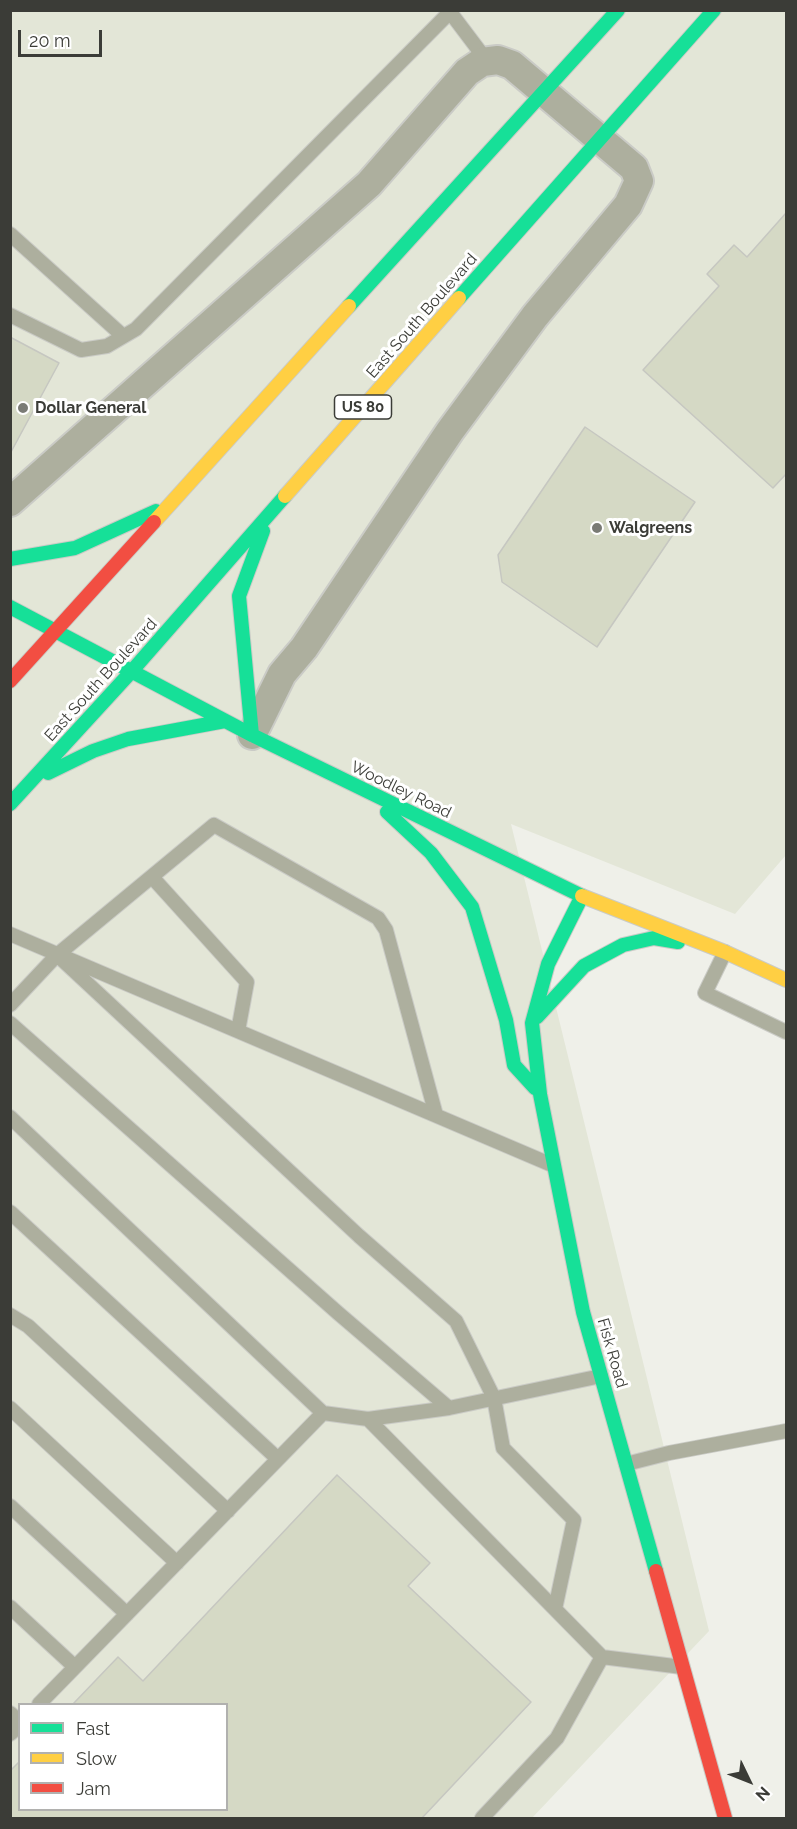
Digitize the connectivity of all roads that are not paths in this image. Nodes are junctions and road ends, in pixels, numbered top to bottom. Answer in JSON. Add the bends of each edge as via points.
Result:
{"nodes":[{"id":1,"x":618,"y":10,"type":"edge"},
{"id":2,"x":714,"y":10,"type":"edge"},
{"id":3,"x":450,"y":11,"type":"edge"},
{"id":4,"x":487,"y":61,"type":"junction"},
{"id":5,"x":545,"y":92,"type":"junction"},
{"id":6,"x":599,"y":139,"type":"junction"},
{"id":7,"x":10,"y":234,"type":"edge"},
{"id":8,"x":10,"y":315,"type":"edge"},
{"id":9,"x":123,"y":336,"type":"junction"},
{"id":10,"x":10,"y":502,"type":"edge"},
{"id":11,"x":168,"y":506,"type":"junction"},
{"id":12,"x":269,"y":514,"type":"junction"},
{"id":13,"x":10,"y":559,"type":"edge"},
{"id":14,"x":10,"y":607,"type":"edge"},
{"id":15,"x":55,"y":631,"type":"junction"},
{"id":16,"x":132,"y":672,"type":"junction"},
{"id":17,"x":10,"y":681,"type":"edge"},
{"id":18,"x":225,"y":721,"type":"junction"},
{"id":19,"x":252,"y":735,"type":"junction"},
{"id":20,"x":33,"y":780,"type":"junction"},
{"id":21,"x":363,"y":790,"type":"junction"},
{"id":22,"x":10,"y":804,"type":"edge"},
{"id":23,"x":152,"y":877,"type":"junction"},
{"id":24,"x":582,"y":896,"type":"junction"},
{"id":25,"x":10,"y":934,"type":"edge"},
{"id":26,"x":721,"y":950,"type":"junction"},
{"id":27,"x":57,"y":956,"type":"junction"},
{"id":28,"x":786,"y":980,"type":"edge"},
{"id":29,"x":10,"y":1005,"type":"edge"},
{"id":30,"x":10,"y":1023,"type":"edge"},
{"id":31,"x":532,"y":1023,"type":"junction"},
{"id":32,"x":238,"y":1031,"type":"junction"},
{"id":33,"x":786,"y":1032,"type":"edge"},
{"id":34,"x":540,"y":1094,"type":"junction"},
{"id":35,"x":436,"y":1115,"type":"junction"},
{"id":36,"x":10,"y":1117,"type":"edge"},
{"id":37,"x":554,"y":1166,"type":"junction"},
{"id":38,"x":10,"y":1212,"type":"edge"},
{"id":39,"x":10,"y":1315,"type":"edge"},
{"id":40,"x":601,"y":1376,"type":"junction"},
{"id":41,"x":494,"y":1398,"type":"junction"},
{"id":42,"x":10,"y":1408,"type":"edge"},
{"id":43,"x":449,"y":1408,"type":"junction"},
{"id":44,"x":323,"y":1413,"type":"junction"},
{"id":45,"x":368,"y":1419,"type":"junction"},
{"id":46,"x":786,"y":1431,"type":"edge"},
{"id":47,"x":278,"y":1459,"type":"junction"},
{"id":48,"x":626,"y":1464,"type":"junction"},
{"id":49,"x":10,"y":1506,"type":"edge"},
{"id":50,"x":228,"y":1510,"type":"junction"},
{"id":51,"x":177,"y":1563,"type":"junction"},
{"id":52,"x":10,"y":1607,"type":"edge"},
{"id":53,"x":555,"y":1609,"type":"junction"},
{"id":54,"x":127,"y":1614,"type":"junction"},
{"id":55,"x":602,"y":1657,"type":"junction"},
{"id":56,"x":75,"y":1667,"type":"junction"},
{"id":57,"x":682,"y":1667,"type":"junction"},
{"id":58,"x":40,"y":1703,"type":"edge"},
{"id":59,"x":482,"y":1818,"type":"edge"},
{"id":60,"x":725,"y":1818,"type":"edge"}],
"edges":[{"from":1,"to":5,"type":"main road"},
{"from":2,"to":6,"type":"main road","name":"East South Boulevard","number":"US 80"},
{"from":3,"to":4,"type":"lane"},
{"from":3,"to":9,"type":"lane","via":[[136,329]]},
{"from":4,"to":5,"type":"street","via":[[512,64]]},
{"from":4,"to":10,"type":"street","via":[[467,72],[369,184]]},
{"from":5,"to":6,"type":"street"},
{"from":5,"to":11,"type":"main road"},
{"from":6,"to":12,"type":"main road","name":"East South Boulevard","number":"US 80"},
{"from":6,"to":19,"type":"street","via":[[634,168],[639,181],[628,205],[535,316],[450,431],[311,638],[282,674]]},
{"from":7,"to":9,"type":"lane"},
{"from":8,"to":9,"type":"lane","via":[[81,350],[107,345]]},
{"from":11,"to":13,"type":"main road","via":[[75,549]]},
{"from":11,"to":15,"type":"main road"},
{"from":12,"to":16,"type":"main road","name":"East South Boulevard","number":"US 80"},
{"from":12,"to":19,"type":"main road","via":[[239,596]]},
{"from":14,"to":15,"type":"main road","name":"Woodley Road"},
{"from":15,"to":16,"type":"main road","name":"Woodley Road"},
{"from":15,"to":17,"type":"main road"},
{"from":16,"to":18,"type":"main road","name":"Woodley Road"},
{"from":16,"to":20,"type":"main road","name":"East South Boulevard","number":"US 80"},
{"from":18,"to":19,"type":"main road","name":"Woodley Road"},
{"from":18,"to":20,"type":"main road","via":[[128,739]]},
{"from":19,"to":21,"type":"main road","name":"Woodley Road"},
{"from":20,"to":22,"type":"main road","name":"East South Boulevard","number":"US 80"},
{"from":21,"to":24,"type":"main road","name":"Woodley Road"},
{"from":21,"to":34,"type":"main road","via":[[431,854],[472,907],[506,1020],[514,1065]]},
{"from":23,"to":27,"type":"lane"},
{"from":23,"to":32,"type":"lane","via":[[247,982]]},
{"from":23,"to":35,"type":"lane","via":[[214,825],[378,918],[386,930]]},
{"from":24,"to":26,"type":"main road","name":"Woodley Road"},
{"from":24,"to":31,"type":"main road","name":"Fisk Road","via":[[548,964]]},
{"from":25,"to":27,"type":"lane"},
{"from":26,"to":28,"type":"main road","name":"Woodley Road"},
{"from":26,"to":31,"type":"main road","via":[[654,938],[623,945],[584,966]]},
{"from":26,"to":33,"type":"lane","via":[[705,993]]},
{"from":27,"to":29,"type":"lane"},
{"from":27,"to":32,"type":"lane"},
{"from":27,"to":41,"type":"lane","via":[[358,1236],[456,1321]]},
{"from":30,"to":43,"type":"lane"},
{"from":31,"to":34,"type":"main road","name":"Fisk Road"},
{"from":32,"to":35,"type":"lane"},
{"from":34,"to":37,"type":"main road","name":"Fisk Road"},
{"from":35,"to":37,"type":"lane"},
{"from":36,"to":44,"type":"lane"},
{"from":37,"to":40,"type":"main road","name":"Fisk Road","via":[[583,1312]]},
{"from":38,"to":47,"type":"lane"},
{"from":39,"to":50,"type":"lane","via":[[28,1326]]},
{"from":40,"to":41,"type":"lane"},
{"from":40,"to":48,"type":"main road","name":"Fisk Road"},
{"from":41,"to":43,"type":"lane"},
{"from":41,"to":53,"type":"lane","via":[[503,1448],[574,1520]]},
{"from":42,"to":51,"type":"lane"},
{"from":43,"to":45,"type":"lane"},
{"from":44,"to":45,"type":"lane"},
{"from":44,"to":47,"type":"lane"},
{"from":45,"to":53,"type":"lane"},
{"from":46,"to":48,"type":"lane"},
{"from":47,"to":50,"type":"lane"},
{"from":48,"to":57,"type":"main road","name":"Fisk Road"},
{"from":49,"to":54,"type":"lane"},
{"from":50,"to":51,"type":"lane"},
{"from":51,"to":54,"type":"lane"},
{"from":52,"to":56,"type":"lane"},
{"from":53,"to":55,"type":"lane"},
{"from":54,"to":56,"type":"lane"},
{"from":55,"to":57,"type":"lane"},
{"from":55,"to":59,"type":"lane","via":[[557,1738]]},
{"from":56,"to":58,"type":"lane"},
{"from":57,"to":60,"type":"main road","name":"Fisk Road"}]}
